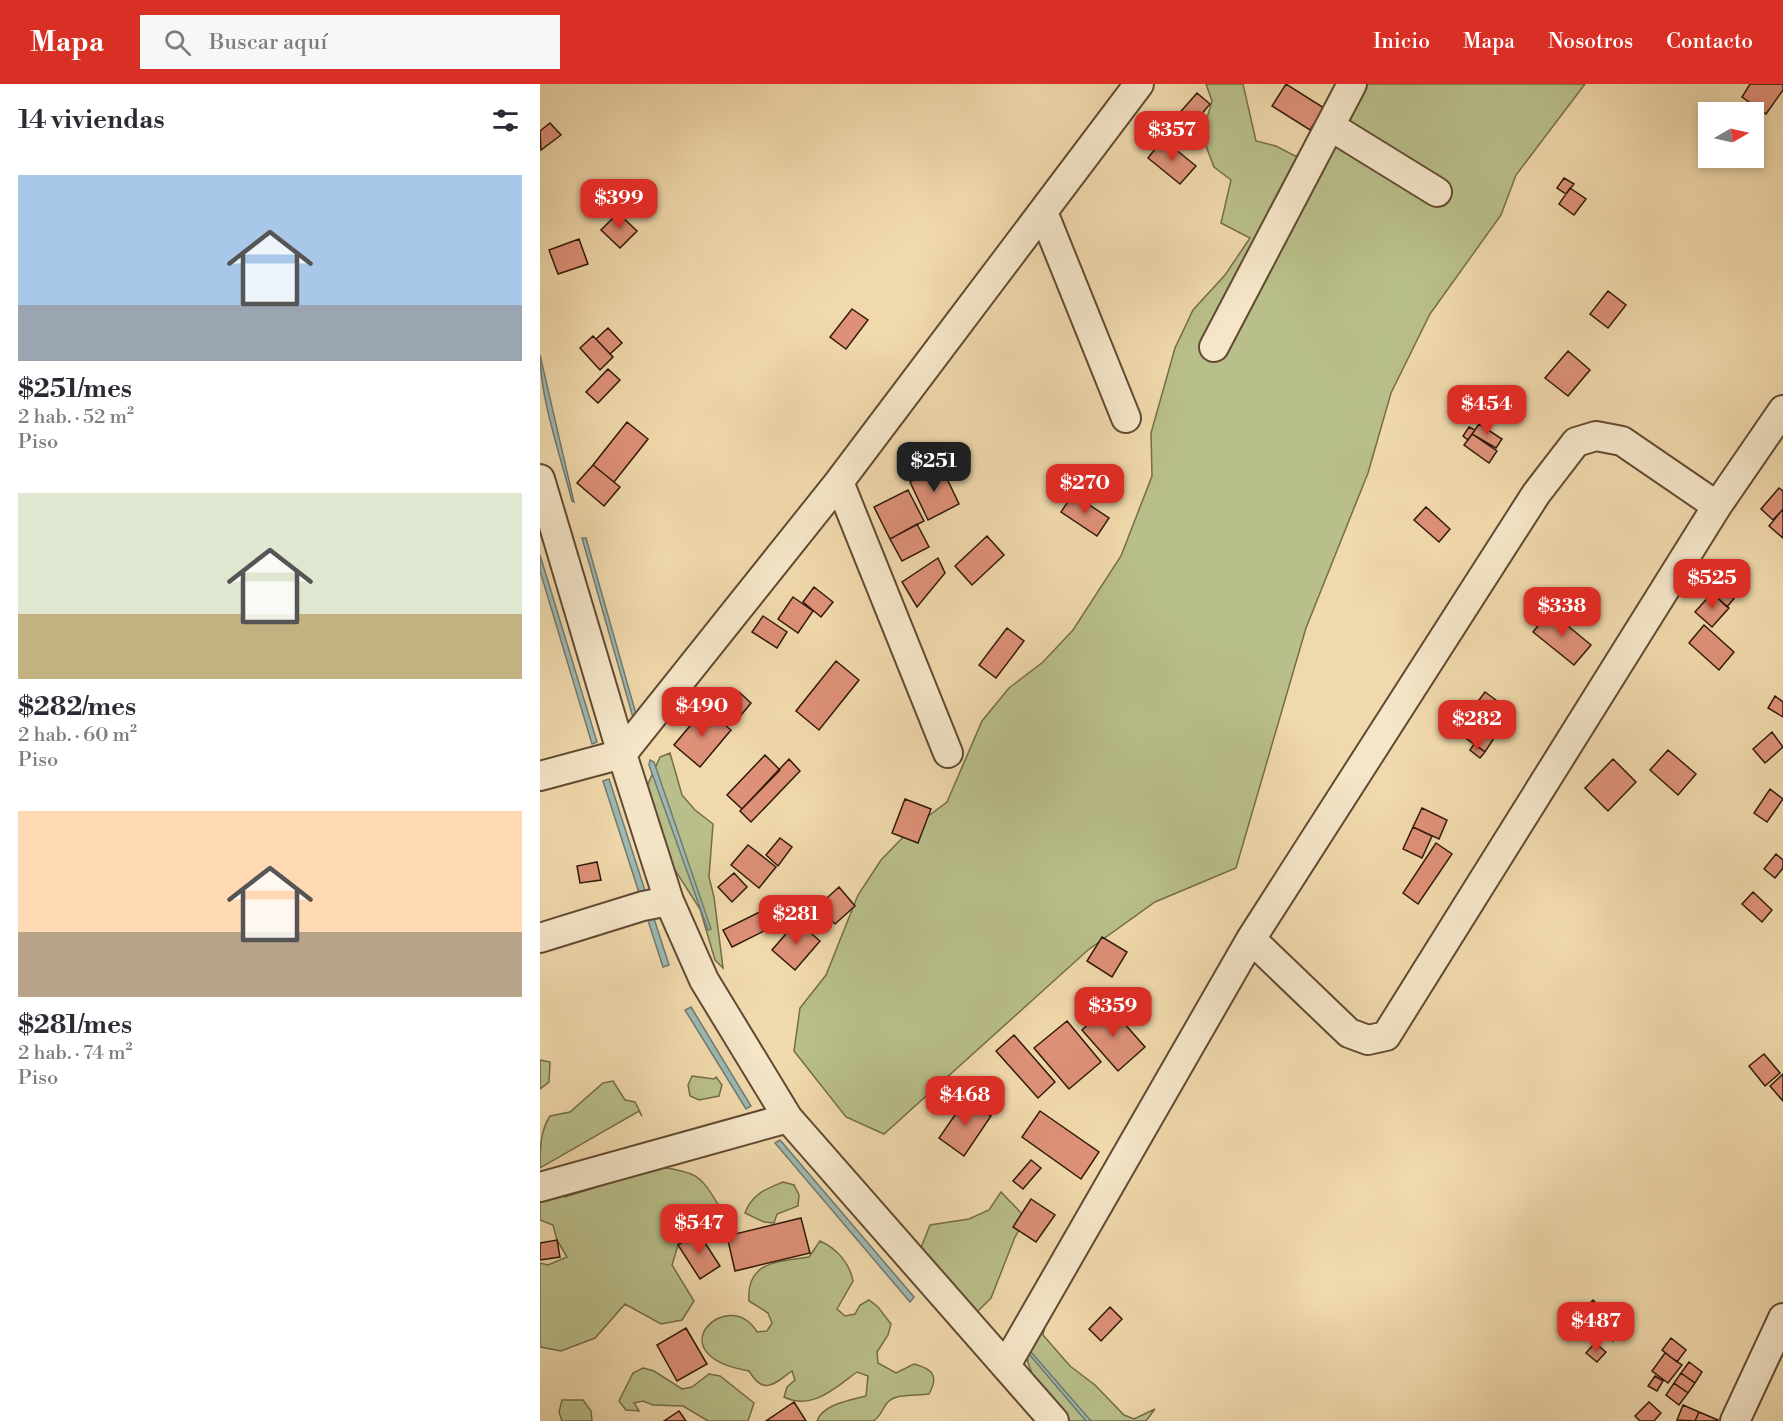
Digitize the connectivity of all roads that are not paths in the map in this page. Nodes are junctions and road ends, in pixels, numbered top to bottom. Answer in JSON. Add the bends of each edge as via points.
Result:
{"nodes":[{"id":1,"x":1139,"y":84,"type":"edge"},
{"id":2,"x":1352,"y":84,"type":"edge"},
{"id":3,"x":1330,"y":126,"type":"junction"},
{"id":4,"x":1437,"y":192,"type":"dead end"},
{"id":5,"x":1043,"y":212,"type":"junction"},
{"id":6,"x":1214,"y":347,"type":"dead end"},
{"id":7,"x":1783,"y":411,"type":"edge"},
{"id":8,"x":1126,"y":418,"type":"dead end"},
{"id":9,"x":540,"y":479,"type":"edge"},
{"id":10,"x":839,"y":482,"type":"junction"},
{"id":11,"x":1717,"y":506,"type":"junction"},
{"id":12,"x":948,"y":753,"type":"dead end"},
{"id":13,"x":622,"y":754,"type":"junction"},
{"id":14,"x":540,"y":777,"type":"edge"},
{"id":15,"x":669,"y":901,"type":"junction"},
{"id":16,"x":540,"y":938,"type":"edge"},
{"id":17,"x":1251,"y":939,"type":"junction"},
{"id":18,"x":788,"y":1118,"type":"junction"},
{"id":19,"x":540,"y":1187,"type":"edge"},
{"id":20,"x":1783,"y":1318,"type":"edge"},
{"id":21,"x":1006,"y":1365,"type":"junction"},
{"id":22,"x":1054,"y":1421,"type":"edge"},
{"id":23,"x":1735,"y":1421,"type":"edge"}],
"edges":[{"from":1,"to":5,"type":"street"},
{"from":2,"to":3,"type":"street"},
{"from":3,"to":4,"type":"street"},
{"from":3,"to":6,"type":"street"},
{"from":5,"to":8,"type":"street"},
{"from":5,"to":10,"type":"street"},
{"from":7,"to":11,"type":"street"},
{"from":9,"to":13,"type":"street"},
{"from":10,"to":12,"type":"street"},
{"from":10,"to":13,"type":"street"},
{"from":11,"to":17,"type":"street","via":[[1622,441],[1596,436],[1576,442],[1536,494]]},
{"from":11,"to":17,"type":"street","via":[[1386,1036],[1368,1040],[1349,1033]]},
{"from":13,"to":14,"type":"street"},
{"from":13,"to":15,"type":"street"},
{"from":15,"to":16,"type":"street"},
{"from":15,"to":18,"type":"street","via":[[704,980]]},
{"from":17,"to":21,"type":"street"},
{"from":18,"to":19,"type":"street"},
{"from":18,"to":21,"type":"street"},
{"from":20,"to":23,"type":"street"},
{"from":21,"to":22,"type":"street"}]}
